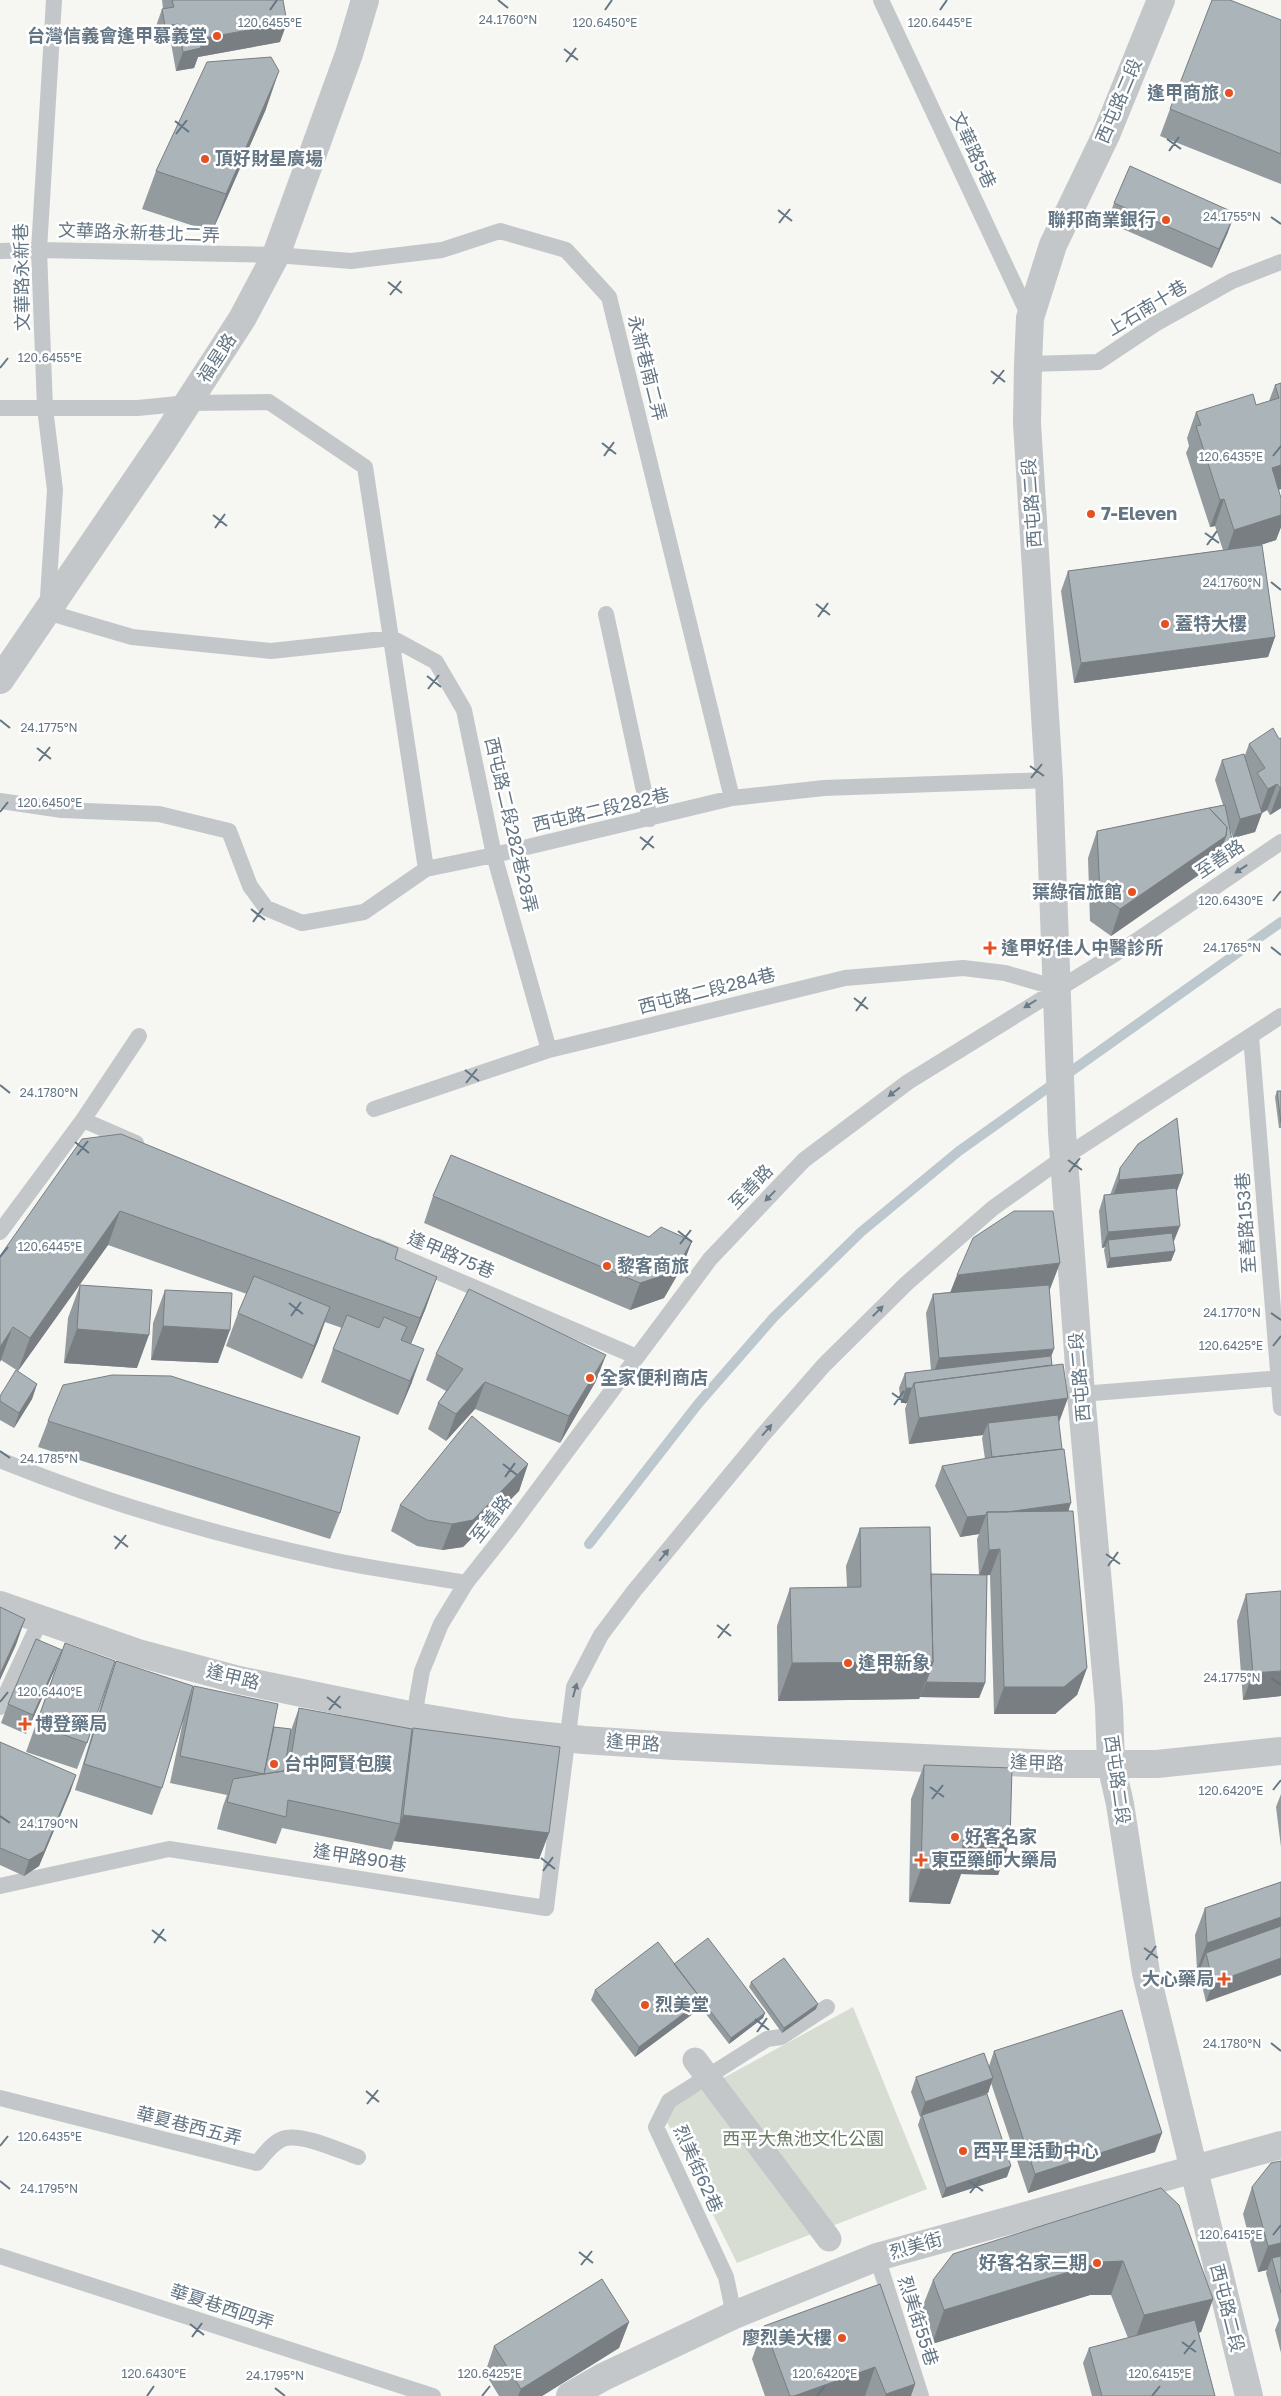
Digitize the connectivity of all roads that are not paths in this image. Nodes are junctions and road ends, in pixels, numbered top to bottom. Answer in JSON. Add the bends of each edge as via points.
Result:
{"nodes":[{"id":1,"x":54,"y":0,"type":"edge"},
{"id":2,"x":365,"y":0,"type":"edge"},
{"id":3,"x":881,"y":0,"type":"edge"},
{"id":4,"x":1161,"y":0,"type":"edge"},
{"id":5,"x":39,"y":250,"type":"junction"},
{"id":6,"x":0,"y":252,"type":"edge"},
{"id":7,"x":276,"y":256,"type":"junction"},
{"id":8,"x":1281,"y":262,"type":"edge"},
{"id":9,"x":1030,"y":318,"type":"junction"},
{"id":10,"x":1028,"y":364,"type":"junction"},
{"id":11,"x":188,"y":403,"type":"junction"},
{"id":12,"x":0,"y":408,"type":"edge"},
{"id":13,"x":45,"y":408,"type":"junction"},
{"id":14,"x":47,"y":612,"type":"junction"},
{"id":15,"x":606,"y":614,"type":"dead end"},
{"id":16,"x":392,"y":638,"type":"junction"},
{"id":17,"x":0,"y":680,"type":"edge"},
{"id":18,"x":1049,"y":780,"type":"junction"},
{"id":19,"x":732,"y":798,"type":"junction"},
{"id":20,"x":0,"y":801,"type":"edge"},
{"id":21,"x":650,"y":819,"type":"junction"},
{"id":22,"x":1281,"y":842,"type":"edge"},
{"id":23,"x":494,"y":856,"type":"junction"},
{"id":24,"x":426,"y":869,"type":"junction"},
{"id":25,"x":1057,"y":988,"type":"junction"},
{"id":26,"x":1281,"y":1016,"type":"edge"},
{"id":27,"x":139,"y":1036,"type":"dead end"},
{"id":28,"x":1251,"y":1036,"type":"junction"},
{"id":29,"x":549,"y":1050,"type":"junction"},
{"id":30,"x":374,"y":1109,"type":"dead end"},
{"id":31,"x":82,"y":1120,"type":"junction"},
{"id":32,"x":146,"y":1147,"type":"edge"},
{"id":33,"x":1063,"y":1158,"type":"junction"},
{"id":34,"x":0,"y":1232,"type":"edge"},
{"id":35,"x":364,"y":1240,"type":"edge"},
{"id":36,"x":637,"y":1357,"type":"junction"},
{"id":37,"x":1279,"y":1378,"type":"edge"},
{"id":38,"x":1081,"y":1394,"type":"junction"},
{"id":39,"x":1281,"y":1408,"type":"edge"},
{"id":40,"x":0,"y":1460,"type":"edge"},
{"id":41,"x":466,"y":1583,"type":"junction"},
{"id":42,"x":0,"y":1605,"type":"edge"},
{"id":43,"x":40,"y":1621,"type":"junction"},
{"id":44,"x":0,"y":1707,"type":"edge"},
{"id":45,"x":414,"y":1716,"type":"junction"},
{"id":46,"x":567,"y":1738,"type":"junction"},
{"id":47,"x":1281,"y":1751,"type":"edge"},
{"id":48,"x":1111,"y":1764,"type":"junction"},
{"id":49,"x":0,"y":1886,"type":"edge"},
{"id":50,"x":827,"y":2007,"type":"dead end"},
{"id":51,"x":702,"y":2068,"type":"junction"},
{"id":52,"x":0,"y":2098,"type":"edge"},
{"id":53,"x":1281,"y":2144,"type":"edge"},
{"id":54,"x":358,"y":2157,"type":"dead end"},
{"id":55,"x":1193,"y":2169,"type":"junction"},
{"id":56,"x":829,"y":2239,"type":"dead end"},
{"id":57,"x":0,"y":2256,"type":"edge"},
{"id":58,"x":877,"y":2257,"type":"junction"},
{"id":59,"x":734,"y":2315,"type":"junction"},
{"id":60,"x":432,"y":2396,"type":"edge"},
{"id":61,"x":570,"y":2396,"type":"edge"},
{"id":62,"x":921,"y":2396,"type":"edge"},
{"id":63,"x":1249,"y":2396,"type":"edge"}],
"edges":[{"from":1,"to":5,"type":"lane","name":"文華路永新巷"},
{"from":2,"to":7,"type":"street","name":"福星路","via":[[349,54]]},
{"from":3,"to":9,"type":"lane","name":"文華路5巷"},
{"from":4,"to":9,"type":"street","name":"西屯路二段","via":[[1106,135],[1053,245]]},
{"from":5,"to":6,"type":"lane","name":"文華路永新巷北二弄"},
{"from":5,"to":7,"type":"lane","name":"文華路永新巷北二弄"},
{"from":5,"to":13,"type":"lane","name":"文華路永新巷"},
{"from":7,"to":11,"type":"street","name":"福星路","via":[[242,319]]},
{"from":7,"to":19,"type":"lane","name":"永新巷南二弄","via":[[351,261],[442,250],[500,231],[566,250],[610,297]]},
{"from":8,"to":10,"type":"lane","name":"上石南十巷","via":[[1232,281],[1155,324],[1098,362]]},
{"from":9,"to":10,"type":"street","name":"西屯路二段"},
{"from":10,"to":18,"type":"street","name":"西屯路二段","via":[[1027,423]]},
{"from":11,"to":13,"type":"lane","via":[[138,408]]},
{"from":11,"to":14,"type":"street","name":"福星路"},
{"from":11,"to":16,"type":"lane","via":[[269,402],[365,467]]},
{"from":12,"to":13,"type":"lane"},
{"from":13,"to":14,"type":"lane","name":"文華路永新巷","via":[[55,490]]},
{"from":14,"to":16,"type":"lane","via":[[132,637],[271,651]]},
{"from":14,"to":17,"type":"street","name":"福星路"},
{"from":15,"to":21,"type":"lane"},
{"from":16,"to":23,"type":"lane","name":"西屯路二段282巷28弄","via":[[436,662],[464,710]]},
{"from":16,"to":24,"type":"lane"},
{"from":18,"to":19,"type":"lane","name":"西屯路二段282巷","via":[[824,788]]},
{"from":18,"to":25,"type":"street","name":"西屯路二段"},
{"from":19,"to":21,"type":"lane","name":"西屯路二段282巷"},
{"from":20,"to":24,"type":"lane","name":"西屯路二段282巷","via":[[62,810],[159,814],[229,830],[250,886],[266,908],[302,923],[364,912]]},
{"from":21,"to":23,"type":"lane","name":"西屯路二段282巷"},
{"from":22,"to":25,"type":"lane","name":"至善路","one_way":true,"via":[[1136,940]]},
{"from":23,"to":24,"type":"lane","name":"西屯路二段282巷"},
{"from":23,"to":29,"type":"lane","name":"西屯路二段282巷28弄"},
{"from":25,"to":29,"type":"lane","name":"西屯路二段284巷","via":[[1005,973],[962,968],[845,978]]},
{"from":25,"to":33,"type":"street","name":"西屯路二段"},
{"from":25,"to":36,"type":"lane","name":"至善路","one_way":true,"via":[[908,1082],[804,1160],[710,1259]]},
{"from":26,"to":28,"type":"lane"},
{"from":27,"to":31,"type":"lane"},
{"from":28,"to":33,"type":"lane"},
{"from":28,"to":37,"type":"lane","name":"至善路153巷"},
{"from":29,"to":30,"type":"lane","name":"西屯路二段284巷"},
{"from":31,"to":32,"type":"lane"},
{"from":31,"to":34,"type":"lane"},
{"from":33,"to":38,"type":"street","name":"西屯路二段"},
{"from":46,"to":33,"type":"lane","one_way":true,"via":[[574,1687],[601,1635],[762,1436],[824,1366],[907,1283],[993,1208]]},
{"from":35,"to":36,"type":"lane","name":"逢甲路75巷"},
{"from":36,"to":41,"type":"lane","name":"至善路"},
{"from":37,"to":38,"type":"lane"},
{"from":37,"to":39,"type":"lane","name":"至善路153巷"},
{"from":38,"to":48,"type":"street","name":"西屯路二段","via":[[1109,1707]]},
{"from":40,"to":41,"type":"lane","via":[[155,1516],[328,1559]]},
{"from":41,"to":45,"type":"lane","name":"至善路","via":[[441,1624],[422,1671]]},
{"from":42,"to":43,"type":"street","name":"逢甲路"},
{"from":43,"to":44,"type":"lane"},
{"from":43,"to":45,"type":"street","name":"逢甲路","via":[[138,1653],[240,1680]]},
{"from":45,"to":46,"type":"street","name":"逢甲路"},
{"from":46,"to":48,"type":"street","name":"逢甲路","via":[[674,1746]]},
{"from":46,"to":49,"type":"lane","name":"逢甲路90巷","via":[[546,1908],[169,1849]]},
{"from":47,"to":48,"type":"street","name":"逢甲路","via":[[1157,1764]]},
{"from":48,"to":55,"type":"street","name":"西屯路二段","via":[[1146,1973]]},
{"from":50,"to":51,"type":"lane","name":"烈美街62巷","via":[[781,2037]]},
{"from":51,"to":56,"type":"street"},
{"from":51,"to":59,"type":"lane","name":"烈美街62巷","via":[[669,2101],[656,2127],[726,2277]]},
{"from":52,"to":54,"type":"lane","name":"華夏巷西五弄","via":[[256,2163],[274,2144],[285,2138],[318,2143]]},
{"from":53,"to":55,"type":"street","name":"烈美街"},
{"from":55,"to":58,"type":"street","name":"烈美街"},
{"from":55,"to":63,"type":"street","name":"西屯路二段"},
{"from":57,"to":60,"type":"lane","name":"華夏巷西四弄"},
{"from":58,"to":59,"type":"street","name":"烈美街"},
{"from":58,"to":62,"type":"lane","name":"烈美街55巷"},
{"from":59,"to":61,"type":"street","name":"烈美街","via":[[602,2377]]}]}
